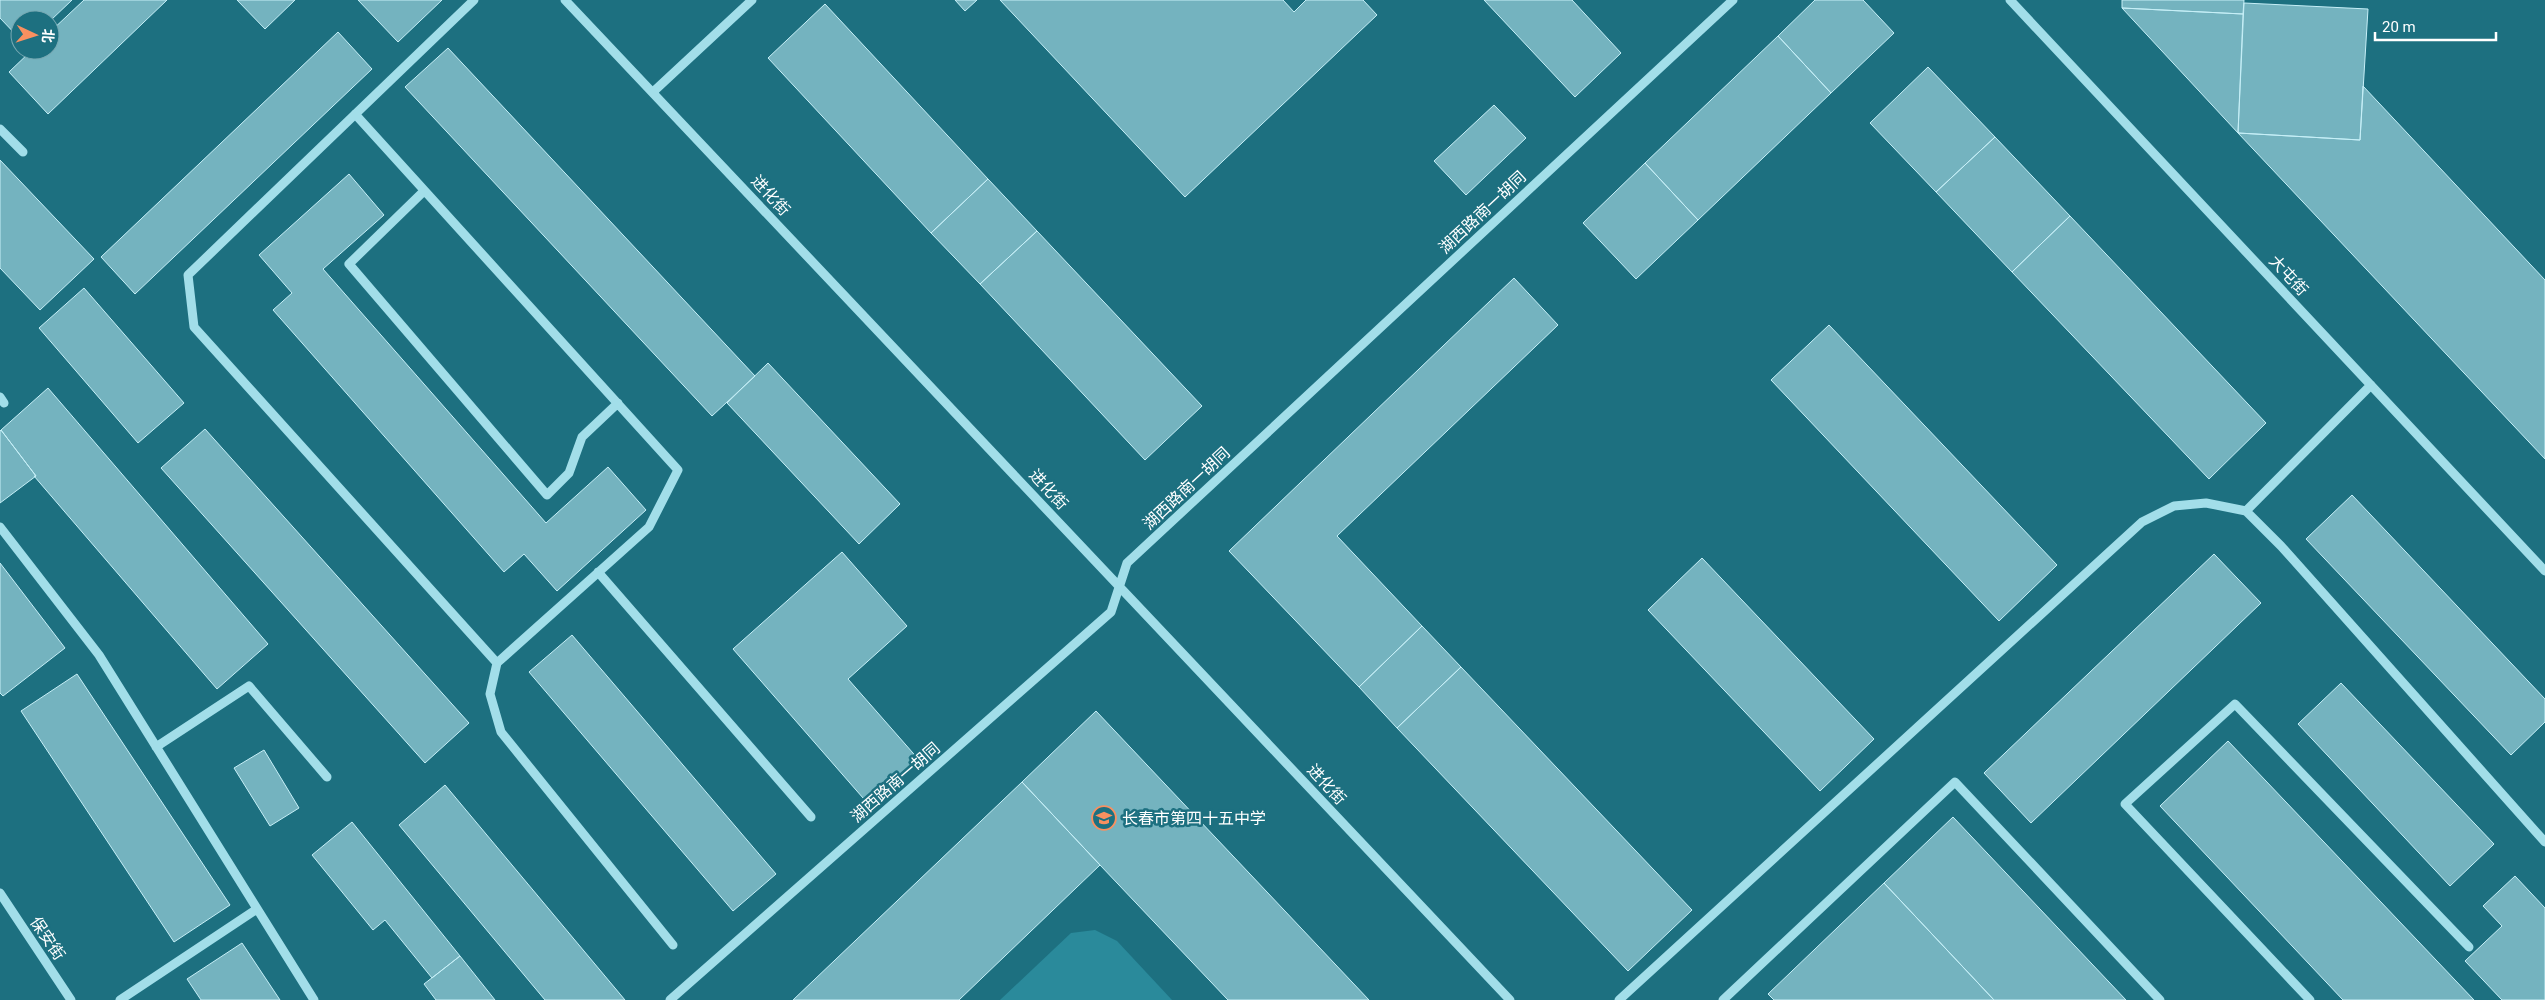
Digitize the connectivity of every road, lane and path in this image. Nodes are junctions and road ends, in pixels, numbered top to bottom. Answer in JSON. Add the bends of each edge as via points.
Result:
{"nodes":[{"id":1,"x":474,"y":0,"type":"edge"},
{"id":2,"x":565,"y":0,"type":"edge"},
{"id":3,"x":752,"y":0,"type":"edge"},
{"id":4,"x":1733,"y":0,"type":"edge"},
{"id":5,"x":2010,"y":0,"type":"edge"},
{"id":6,"x":654,"y":92,"type":"junction"},
{"id":7,"x":355,"y":114,"type":"junction"},
{"id":8,"x":0,"y":129,"type":"edge"},
{"id":9,"x":23,"y":152,"type":"dead end"},
{"id":10,"x":424,"y":191,"type":"junction"},
{"id":11,"x":2371,"y":385,"type":"junction"},
{"id":12,"x":618,"y":403,"type":"junction"},
{"id":13,"x":2246,"y":511,"type":"junction"},
{"id":14,"x":0,"y":527,"type":"edge"},
{"id":15,"x":2545,"y":571,"type":"edge"},
{"id":16,"x":598,"y":572,"type":"junction"},
{"id":17,"x":1120,"y":586,"type":"junction"},
{"id":18,"x":497,"y":663,"type":"junction"},
{"id":19,"x":156,"y":747,"type":"junction"},
{"id":20,"x":327,"y":777,"type":"dead end"},
{"id":21,"x":811,"y":816,"type":"dead end"},
{"id":22,"x":2545,"y":842,"type":"edge"},
{"id":23,"x":0,"y":893,"type":"edge"},
{"id":24,"x":257,"y":909,"type":"junction"},
{"id":25,"x":673,"y":945,"type":"dead end"},
{"id":26,"x":2469,"y":947,"type":"dead end"},
{"id":27,"x":71,"y":1000,"type":"edge"},
{"id":28,"x":120,"y":1000,"type":"edge"},
{"id":29,"x":314,"y":1000,"type":"edge"},
{"id":30,"x":670,"y":1000,"type":"edge"},
{"id":31,"x":1510,"y":1000,"type":"edge"},
{"id":32,"x":1619,"y":1000,"type":"edge"},
{"id":33,"x":1723,"y":1000,"type":"edge"},
{"id":34,"x":2160,"y":1000,"type":"edge"},
{"id":35,"x":2310,"y":1000,"type":"edge"}],
"edges":[{"from":1,"to":7,"type":"street"},
{"from":2,"to":6,"type":"street","name":"进化街"},
{"from":3,"to":6,"type":"street"},
{"from":4,"to":17,"type":"street","name":"湖西路南一胡同","via":[[1127,563]]},
{"from":5,"to":11,"type":"street","name":"大屯街"},
{"from":6,"to":17,"type":"street","name":"进化街"},
{"from":7,"to":10,"type":"street"},
{"from":7,"to":18,"type":"street","via":[[188,275],[194,327]]},
{"from":8,"to":9,"type":"street"},
{"from":10,"to":12,"type":"street"},
{"from":10,"to":12,"type":"street","via":[[349,264],[547,495],[569,473],[582,437]]},
{"from":11,"to":13,"type":"street"},
{"from":11,"to":15,"type":"street","name":"大屯街"},
{"from":12,"to":16,"type":"street","via":[[678,470],[649,527]]},
{"from":13,"to":22,"type":"street","via":[[2281,546]]},
{"from":13,"to":32,"type":"street","via":[[2206,503],[2174,506],[2142,522]]},
{"from":14,"to":19,"type":"street","via":[[99,655]]},
{"from":16,"to":18,"type":"street"},
{"from":16,"to":21,"type":"street"},
{"from":17,"to":30,"type":"street","name":"湖西路南一胡同","via":[[1111,612]]},
{"from":17,"to":31,"type":"street","name":"进化街"},
{"from":18,"to":25,"type":"street","via":[[490,694],[501,732]]},
{"from":19,"to":20,"type":"street","via":[[249,686]]},
{"from":19,"to":24,"type":"street"},
{"from":23,"to":27,"type":"street","name":"保安街"},
{"from":24,"to":28,"type":"street"},
{"from":24,"to":29,"type":"street"},
{"from":26,"to":35,"type":"street","via":[[2235,704],[2125,804]]},
{"from":33,"to":34,"type":"street","via":[[1955,782]]}]}
